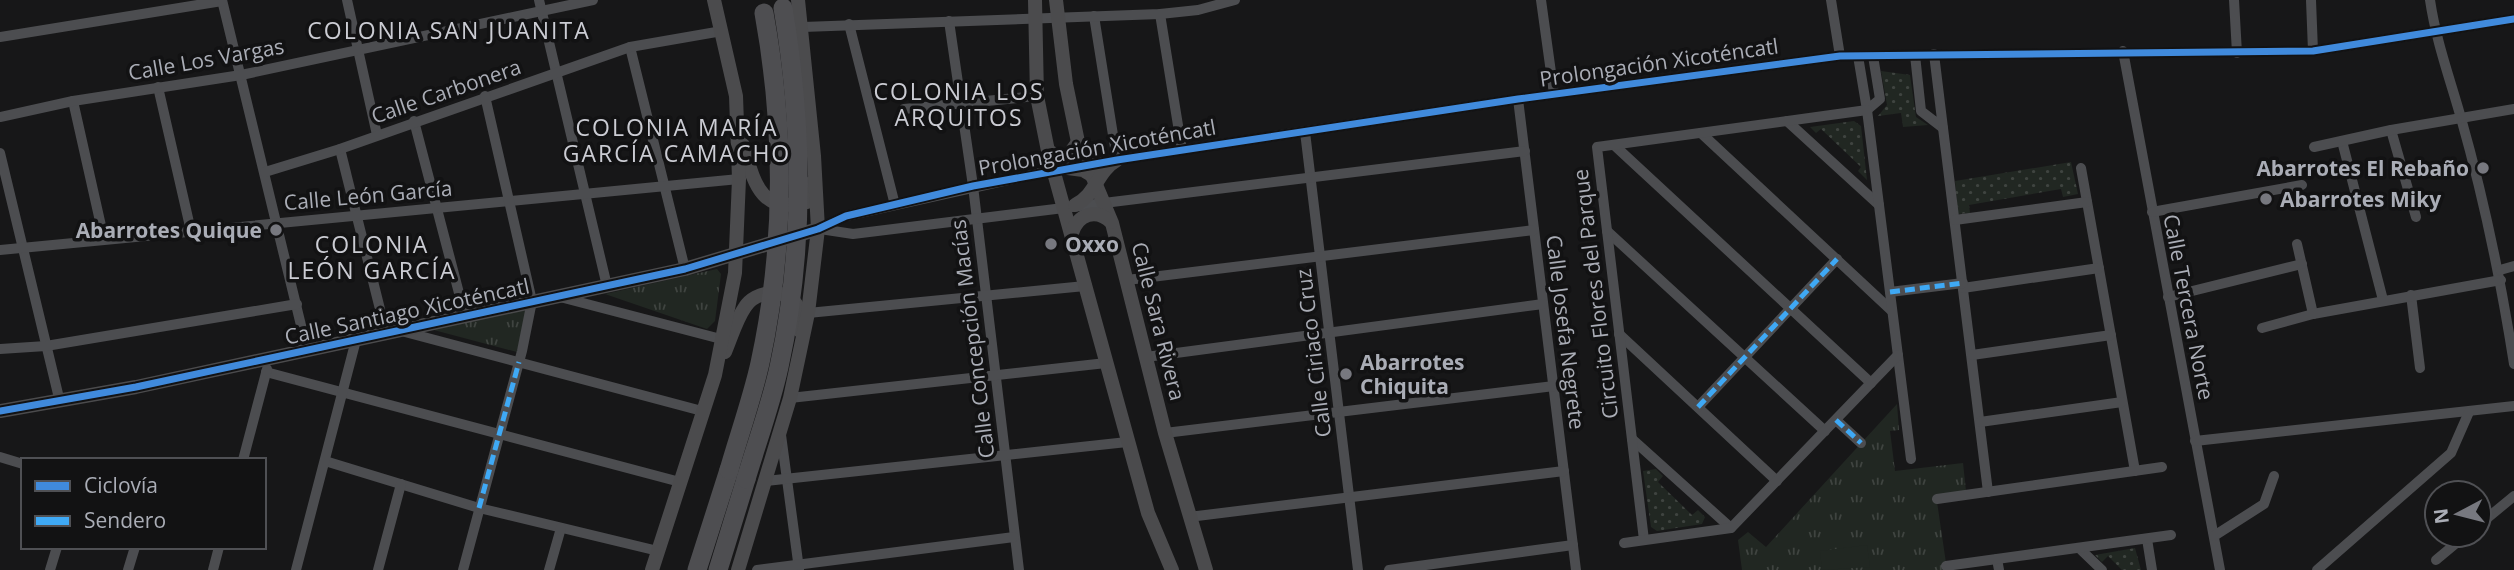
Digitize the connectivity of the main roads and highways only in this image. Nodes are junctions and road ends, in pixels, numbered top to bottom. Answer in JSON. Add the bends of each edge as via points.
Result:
{"nodes":[{"id":1,"x":777,"y":4,"type":"edge"},
{"id":2,"x":747,"y":477,"type":"junction"},
{"id":3,"x":697,"y":570,"type":"edge"},
{"id":4,"x":718,"y":570,"type":"edge"}],
"edges":[{"from":1,"to":2,"type":"highway","bridge":true,"via":[[772,60],[780,186],[777,264]]},
{"from":2,"to":3,"type":"highway"},
{"from":2,"to":4,"type":"highway"}]}
